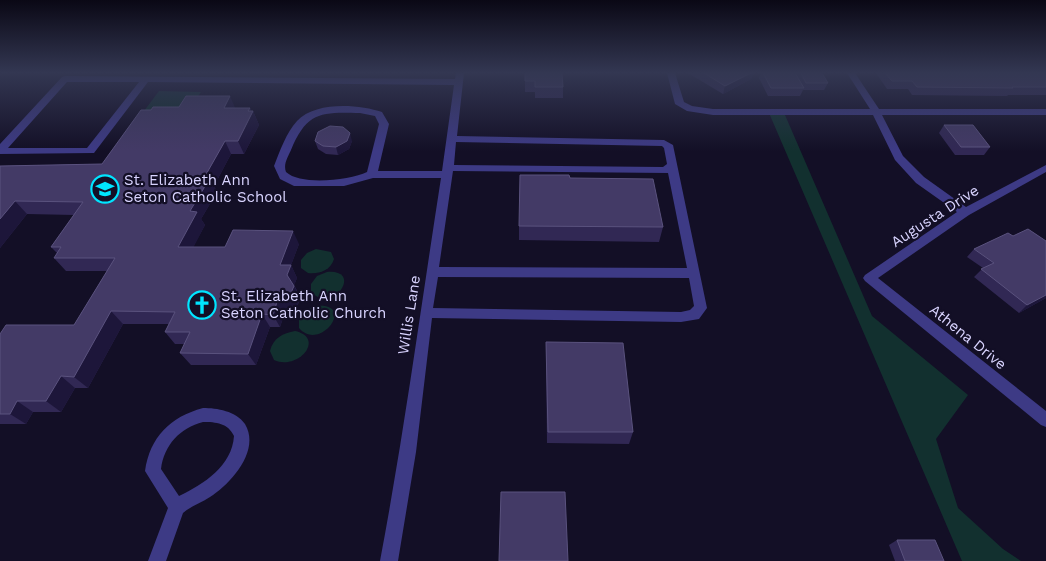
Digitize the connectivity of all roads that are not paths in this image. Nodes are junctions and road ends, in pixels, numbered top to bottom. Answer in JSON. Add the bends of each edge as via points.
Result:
{"nodes":[{"id":1,"x":47,"y":99,"type":"edge"},
{"id":2,"x":129,"y":99,"type":"edge"},
{"id":3,"x":457,"y":99,"type":"edge"},
{"id":4,"x":679,"y":99,"type":"edge"},
{"id":5,"x":868,"y":99,"type":"edge"},
{"id":6,"x":875,"y":110,"type":"junction"},
{"id":7,"x":1046,"y":112,"type":"edge"},
{"id":8,"x":452,"y":139,"type":"junction"},
{"id":9,"x":0,"y":150,"type":"edge"},
{"id":10,"x":672,"y":165,"type":"junction"},
{"id":11,"x":1046,"y":168,"type":"edge"},
{"id":12,"x":448,"y":172,"type":"junction"},
{"id":13,"x":372,"y":174,"type":"junction"},
{"id":14,"x":965,"y":212,"type":"junction"},
{"id":15,"x":432,"y":272,"type":"junction"},
{"id":16,"x":694,"y":273,"type":"junction"},
{"id":17,"x":869,"y":278,"type":"joint"},
{"id":18,"x":426,"y":313,"type":"junction"},
{"id":19,"x":1046,"y":420,"type":"edge"},
{"id":20,"x":177,"y":507,"type":"junction"},
{"id":21,"x":157,"y":561,"type":"edge"},
{"id":22,"x":389,"y":561,"type":"edge"}],
"edges":[{"from":1,"to":9,"type":"street"},
{"from":2,"to":9,"type":"street","via":[[90,151]]},
{"from":3,"to":8,"type":"street","name":"Willis Lane"},
{"from":4,"to":6,"type":"street","via":[[680,104],[690,109],[713,112]]},
{"from":5,"to":6,"type":"street"},
{"from":6,"to":7,"type":"street"},
{"from":6,"to":14,"type":"street","via":[[899,158],[920,180]]},
{"from":8,"to":10,"type":"street","via":[[664,143],[669,147]]},
{"from":8,"to":12,"type":"street","name":"Willis Lane"},
{"from":10,"to":12,"type":"street","via":[[665,170]]},
{"from":10,"to":16,"type":"street"},
{"from":11,"to":14,"type":"street","name":"Augusta Drive"},
{"from":12,"to":13,"type":"street"},
{"from":12,"to":15,"type":"street","name":"Willis Lane"},
{"from":13,"to":13,"type":"street","via":[[349,182],[294,182],[285,179],[280,173],[280,166],[304,117],[324,110],[366,110],[379,114],[384,124]]},
{"from":14,"to":17,"type":"street","name":"Augusta Drive"},
{"from":15,"to":16,"type":"street"},
{"from":15,"to":18,"type":"street","name":"Willis Lane"},
{"from":16,"to":18,"type":"street","via":[[701,308],[694,315],[681,317]]},
{"from":17,"to":19,"type":"street","name":"Athena Drive"},
{"from":18,"to":22,"type":"street","name":"Willis Lane","via":[[408,452]]},
{"from":20,"to":20,"type":"street","via":[[206,491],[227,473],[238,456],[242,435],[229,420],[212,415],[190,418],[177,426],[158,449],[153,471]]},
{"from":20,"to":21,"type":"street"}]}
